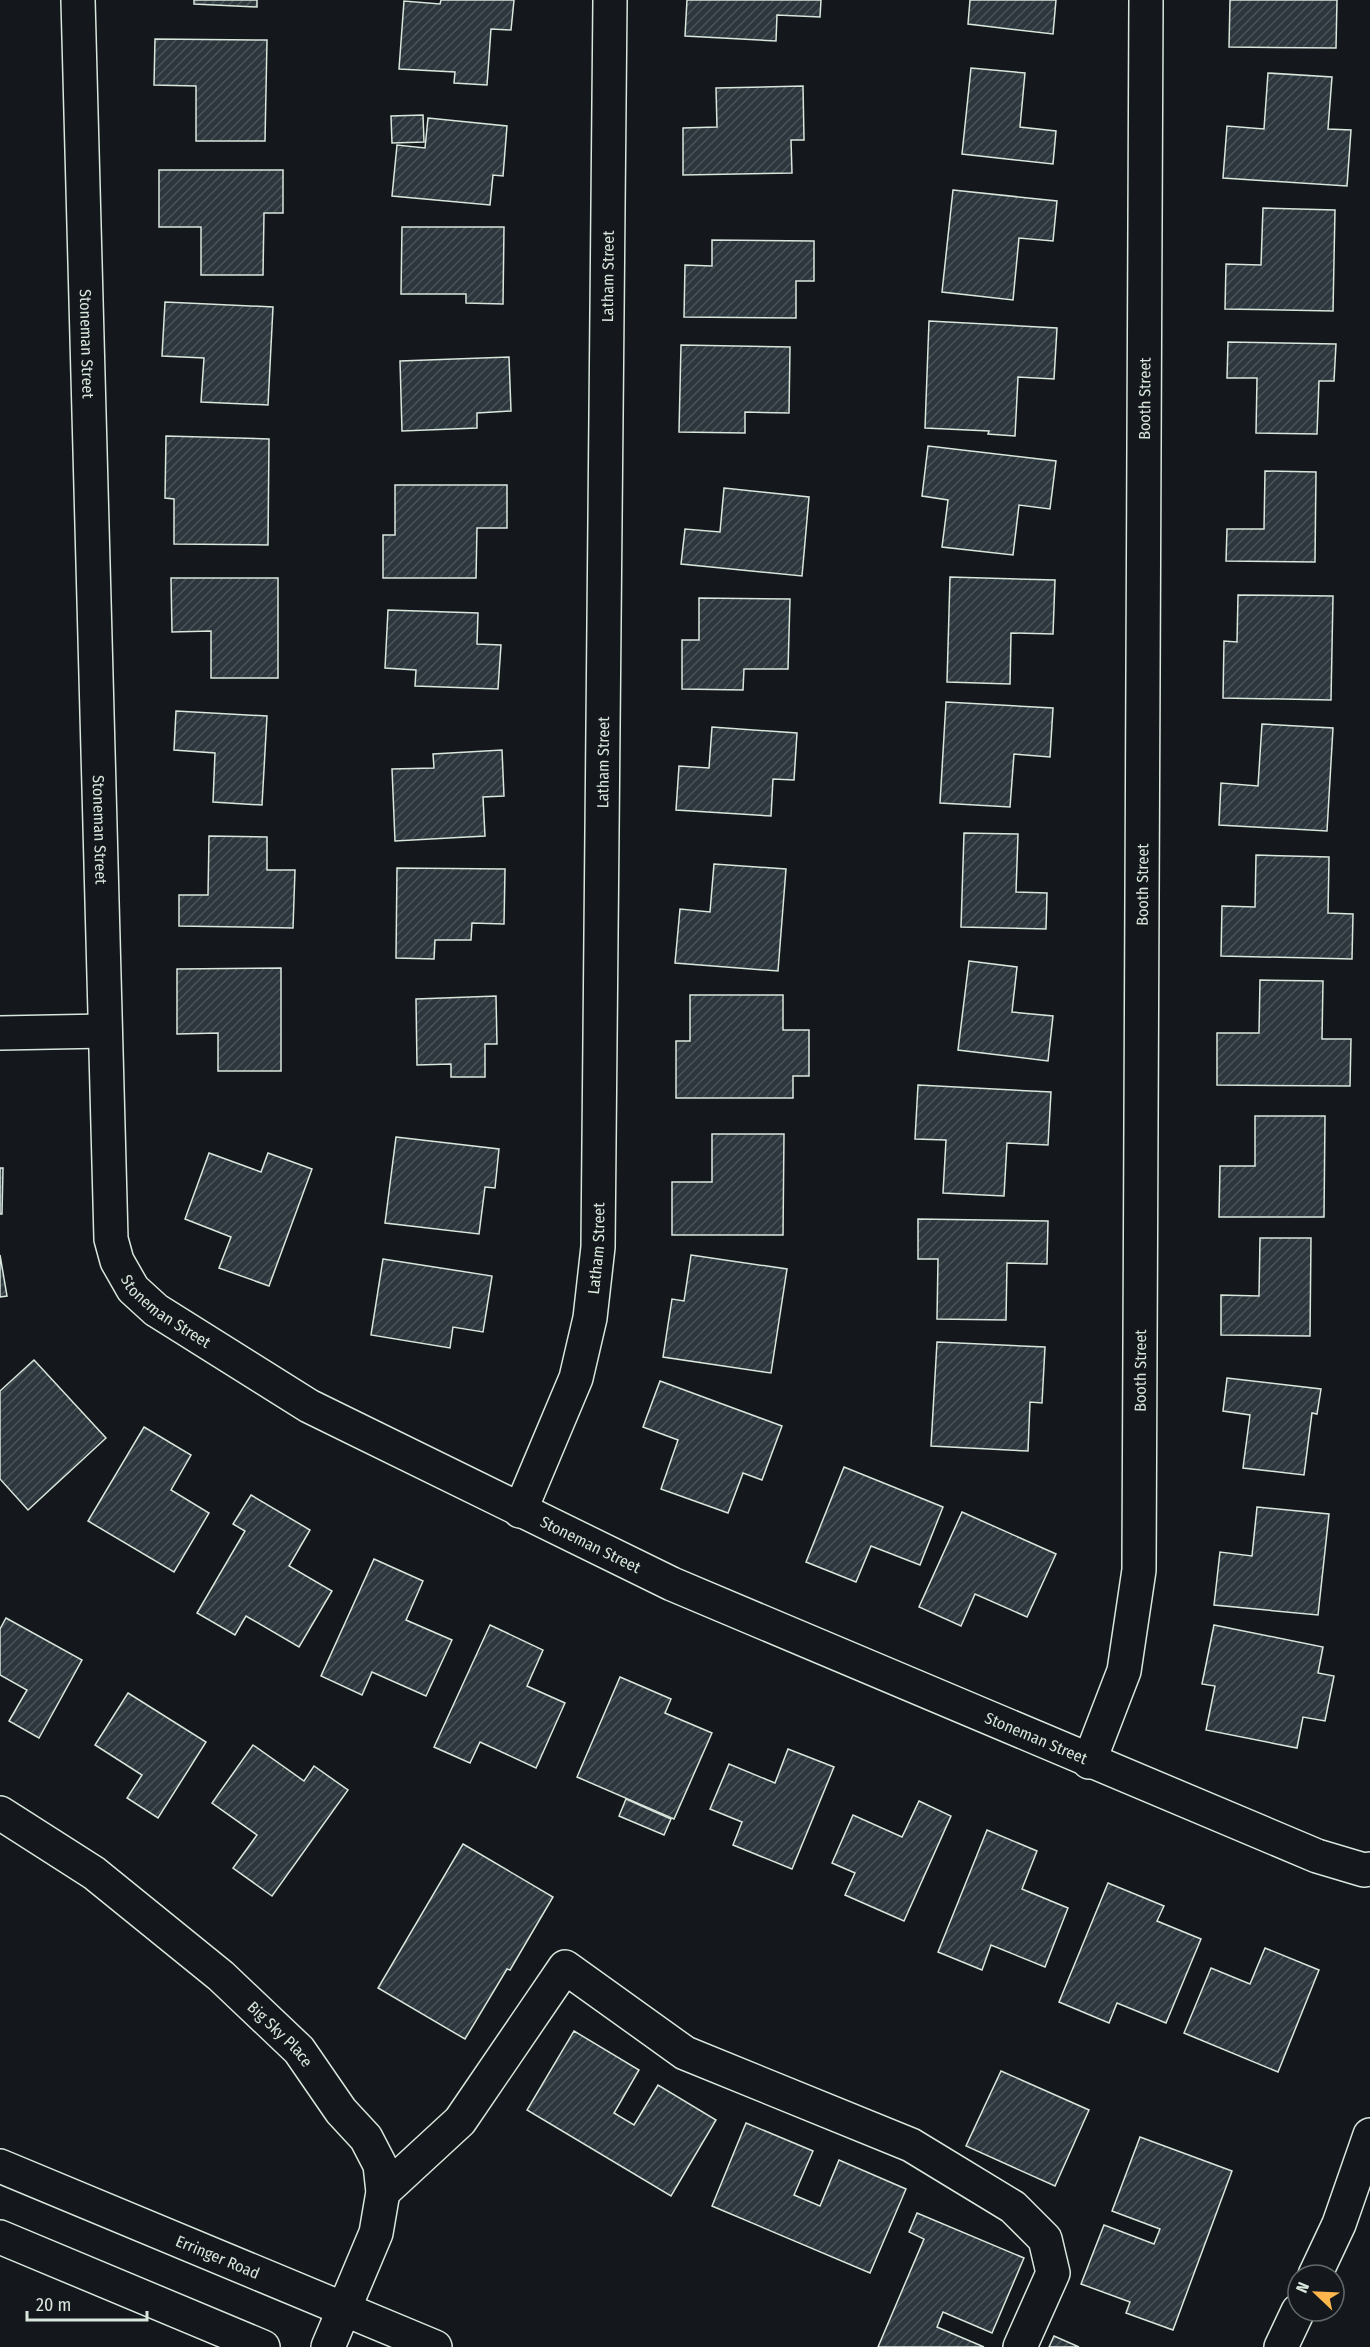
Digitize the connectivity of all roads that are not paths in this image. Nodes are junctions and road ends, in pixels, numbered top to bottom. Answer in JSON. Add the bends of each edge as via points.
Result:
{"nodes":[{"id":1,"x":78,"y":0,"type":"edge"},
{"id":2,"x":610,"y":0,"type":"edge"},
{"id":3,"x":1146,"y":0,"type":"edge"},
{"id":4,"x":105,"y":1031,"type":"junction"},
{"id":5,"x":0,"y":1033,"type":"edge"},
{"id":6,"x":520,"y":1511,"type":"junction"},
{"id":7,"x":1089,"y":1762,"type":"junction"},
{"id":8,"x":0,"y":1813,"type":"edge"},
{"id":9,"x":1370,"y":1869,"type":"edge"},
{"id":10,"x":1370,"y":2134,"type":"edge"},
{"id":11,"x":0,"y":2166,"type":"edge"},
{"id":12,"x":383,"y":2192,"type":"junction"},
{"id":13,"x":0,"y":2237,"type":"edge"},
{"id":14,"x":1321,"y":2263,"type":"edge"},
{"id":15,"x":344,"y":2308,"type":"junction"},
{"id":16,"x":1292,"y":2323,"type":"edge"},
{"id":17,"x":263,"y":2347,"type":"edge"},
{"id":18,"x":328,"y":2347,"type":"edge"},
{"id":19,"x":435,"y":2347,"type":"edge"},
{"id":20,"x":1020,"y":2347,"type":"edge"},
{"id":21,"x":1281,"y":2347,"type":"edge"}],
"edges":[{"from":1,"to":4,"type":"street","name":"Stoneman Street"},
{"from":2,"to":6,"type":"street","name":"Latham Street","via":[[598,1247],[590,1318],[576,1378]]},
{"from":3,"to":7,"type":"street","name":"Booth Street","via":[[1139,1570],[1124,1671]]},
{"from":4,"to":5,"type":"street"},
{"from":4,"to":6,"type":"street","name":"Stoneman Street","via":[[111,1239],[117,1261],[133,1289],[156,1310],[309,1406]]},
{"from":6,"to":7,"type":"street","name":"Stoneman Street","via":[[672,1584]]},
{"from":7,"to":9,"type":"street","name":"Stoneman Street","via":[[1317,1856]]},
{"from":8,"to":12,"type":"street","name":"Big Sky Place","via":[[94,1873],[220,1976],[299,2050],[341,2111],[366,2138],[380,2165]]},
{"from":10,"to":14,"type":"street","via":[[1339,2224]]},
{"from":11,"to":15,"type":"street","name":"Erringer Road"},
{"from":12,"to":15,"type":"street","name":"Big Sky Place","via":[[376,2233]]},
{"from":12,"to":20,"type":"street","via":[[460,2121],[565,1967],[685,2053],[911,2145],[1013,2207],[1045,2239],[1053,2273]]},
{"from":13,"to":17,"type":"street"},
{"from":15,"to":18,"type":"street","name":"Big Sky Place"},
{"from":15,"to":19,"type":"street","name":"Erringer Road"},
{"from":16,"to":21,"type":"street"}]}
